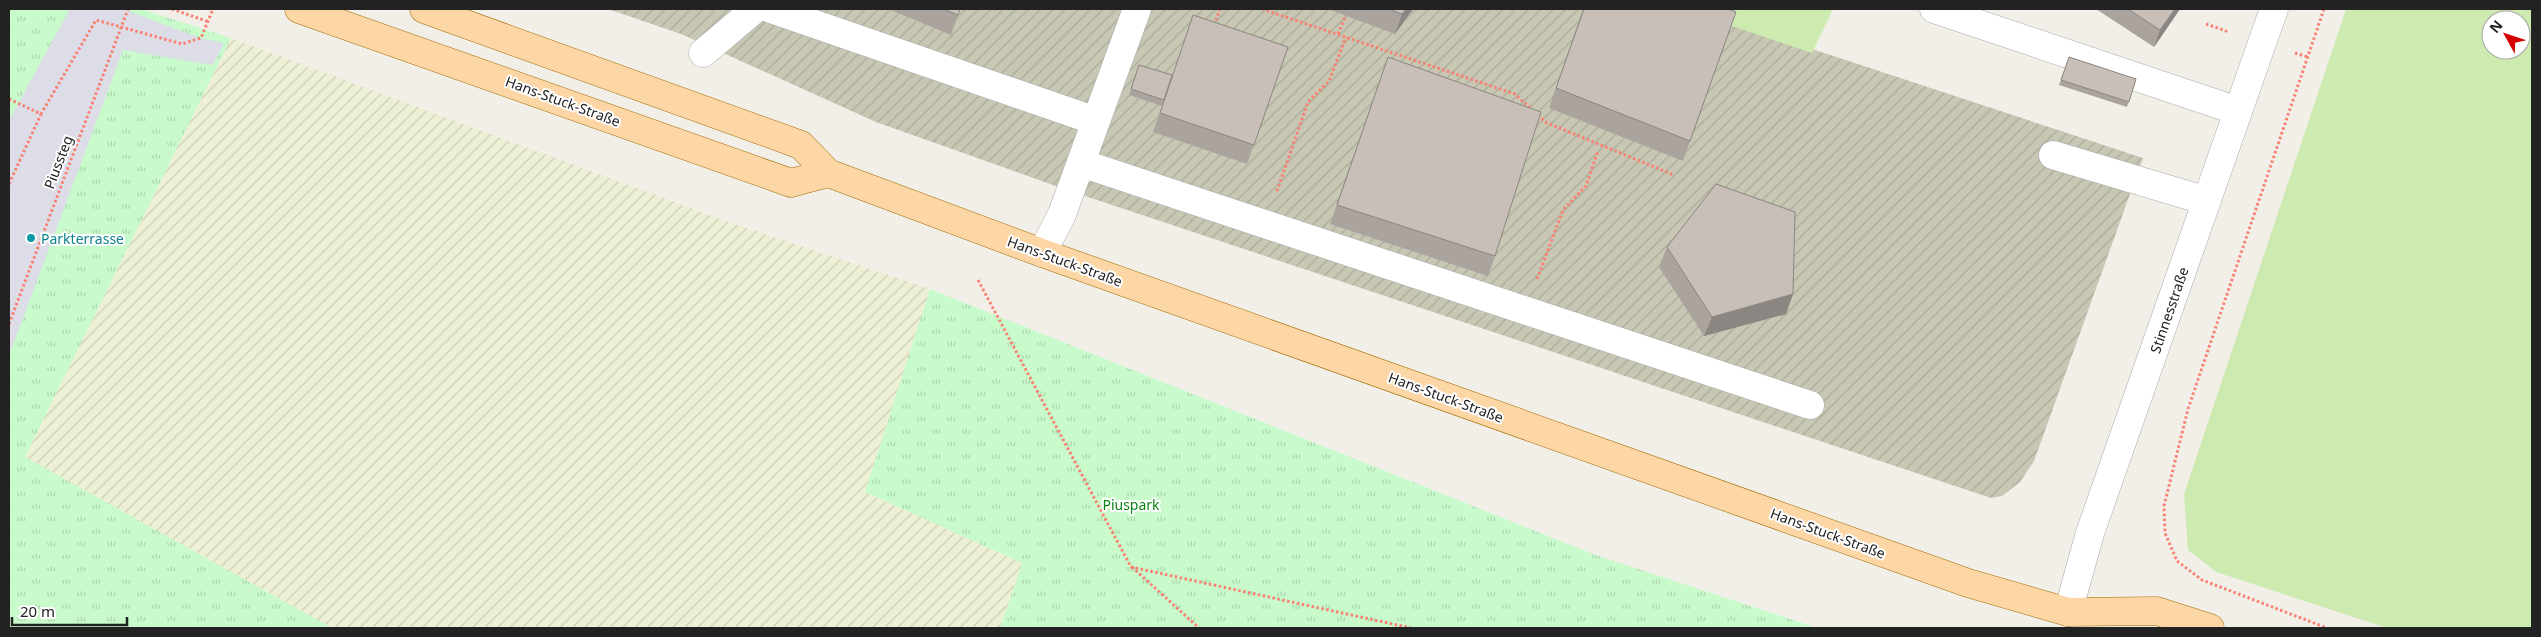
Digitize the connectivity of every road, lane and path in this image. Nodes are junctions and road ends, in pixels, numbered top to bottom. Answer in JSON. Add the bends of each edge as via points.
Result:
{"nodes":[{"id":1,"x":128,"y":9,"type":"edge"},
{"id":2,"x":172,"y":9,"type":"edge"},
{"id":3,"x":213,"y":9,"type":"edge"},
{"id":4,"x":300,"y":9,"type":"edge"},
{"id":5,"x":424,"y":9,"type":"edge"},
{"id":6,"x":756,"y":9,"type":"edge"},
{"id":7,"x":771,"y":9,"type":"edge"},
{"id":8,"x":1137,"y":9,"type":"edge"},
{"id":9,"x":1220,"y":9,"type":"edge"},
{"id":10,"x":1262,"y":9,"type":"edge"},
{"id":11,"x":1934,"y":9,"type":"edge"},
{"id":12,"x":2274,"y":9,"type":"edge"},
{"id":13,"x":2324,"y":9,"type":"edge"},
{"id":14,"x":1346,"y":15,"type":"dead end"},
{"id":15,"x":348,"y":17,"type":"edge"},
{"id":16,"x":208,"y":22,"type":"junction"},
{"id":17,"x":1211,"y":34,"type":"edge"},
{"id":18,"x":1338,"y":34,"type":"junction"},
{"id":19,"x":1346,"y":36,"type":"junction"},
{"id":20,"x":703,"y":53,"type":"dead end"},
{"id":21,"x":1460,"y":76,"type":"junction"},
{"id":22,"x":1458,"y":84,"type":"edge"},
{"id":23,"x":9,"y":99,"type":"edge"},
{"id":24,"x":2238,"y":111,"type":"junction"},
{"id":25,"x":40,"y":114,"type":"junction"},
{"id":26,"x":1096,"y":121,"type":"junction"},
{"id":27,"x":1598,"y":151,"type":"dead end"},
{"id":28,"x":2053,"y":155,"type":"dead end"},
{"id":29,"x":1080,"y":162,"type":"junction"},
{"id":30,"x":828,"y":173,"type":"junction"},
{"id":31,"x":1674,"y":175,"type":"dead end"},
{"id":32,"x":9,"y":184,"type":"edge"},
{"id":33,"x":2207,"y":201,"type":"junction"},
{"id":34,"x":1266,"y":223,"type":"junction"},
{"id":35,"x":1042,"y":253,"type":"junction"},
{"id":36,"x":978,"y":280,"type":"dead end"},
{"id":37,"x":1526,"y":310,"type":"junction"},
{"id":38,"x":9,"y":324,"type":"edge"},
{"id":39,"x":1810,"y":406,"type":"dead end"},
{"id":40,"x":1131,"y":567,"type":"junction"},
{"id":41,"x":2068,"y":612,"type":"junction"},
{"id":42,"x":1199,"y":628,"type":"edge"},
{"id":43,"x":1411,"y":628,"type":"edge"},
{"id":44,"x":2093,"y":628,"type":"edge"},
{"id":45,"x":2210,"y":628,"type":"edge"},
{"id":46,"x":2327,"y":628,"type":"edge"}],
"edges":[{"from":1,"to":38,"type":"path","name":"Piussteg","bridge":true},
{"from":2,"to":16,"type":"path"},
{"from":3,"to":16,"type":"path"},
{"from":4,"to":15,"type":"main road","name":"Hans-Stuck-Straße"},
{"from":5,"to":30,"type":"main road","name":"Hans-Stuck-Straße","via":[[801,145]]},
{"from":6,"to":20,"type":"street"},
{"from":7,"to":26,"type":"street"},
{"from":8,"to":26,"type":"street"},
{"from":9,"to":17,"type":"path"},
{"from":10,"to":18,"type":"path"},
{"from":11,"to":24,"type":"street"},
{"from":12,"to":24,"type":"street","name":"Stinnesstraße"},
{"from":13,"to":46,"type":"path","via":[[2188,409],[2164,506],[2165,533],[2177,561],[2202,580]]},
{"from":14,"to":18,"type":"path"},
{"from":15,"to":30,"type":"main road","name":"Hans-Stuck-Straße","via":[[791,182]]},
{"from":16,"to":25,"type":"path","via":[[200,38],[182,44],[96,20]]},
{"from":18,"to":19,"type":"path"},
{"from":19,"to":21,"type":"path"},
{"from":19,"to":34,"type":"path","via":[[1329,81],[1308,102]]},
{"from":21,"to":22,"type":"path"},
{"from":21,"to":31,"type":"path","via":[[1515,94],[1545,122]]},
{"from":23,"to":25,"type":"path"},
{"from":24,"to":33,"type":"street","name":"Stinnesstraße"},
{"from":25,"to":32,"type":"path"},
{"from":26,"to":29,"type":"street"},
{"from":27,"to":37,"type":"path","via":[[1586,186],[1563,210]]},
{"from":28,"to":33,"type":"street"},
{"from":29,"to":34,"type":"street"},
{"from":29,"to":35,"type":"street","via":[[1062,214]]},
{"from":30,"to":35,"type":"main road","name":"Hans-Stuck-Straße"},
{"from":33,"to":41,"type":"street","name":"Stinnesstraße","via":[[2090,533]]},
{"from":34,"to":37,"type":"street"},
{"from":35,"to":41,"type":"main road","name":"Hans-Stuck-Straße","via":[[1968,583]]},
{"from":36,"to":40,"type":"path"},
{"from":37,"to":39,"type":"street"},
{"from":40,"to":42,"type":"path"},
{"from":40,"to":43,"type":"path"},
{"from":41,"to":44,"type":"main road","name":"Hans-Stuck-Straße"},
{"from":41,"to":45,"type":"main road","name":"Hans-Stuck-Straße","via":[[2157,611]]}]}
